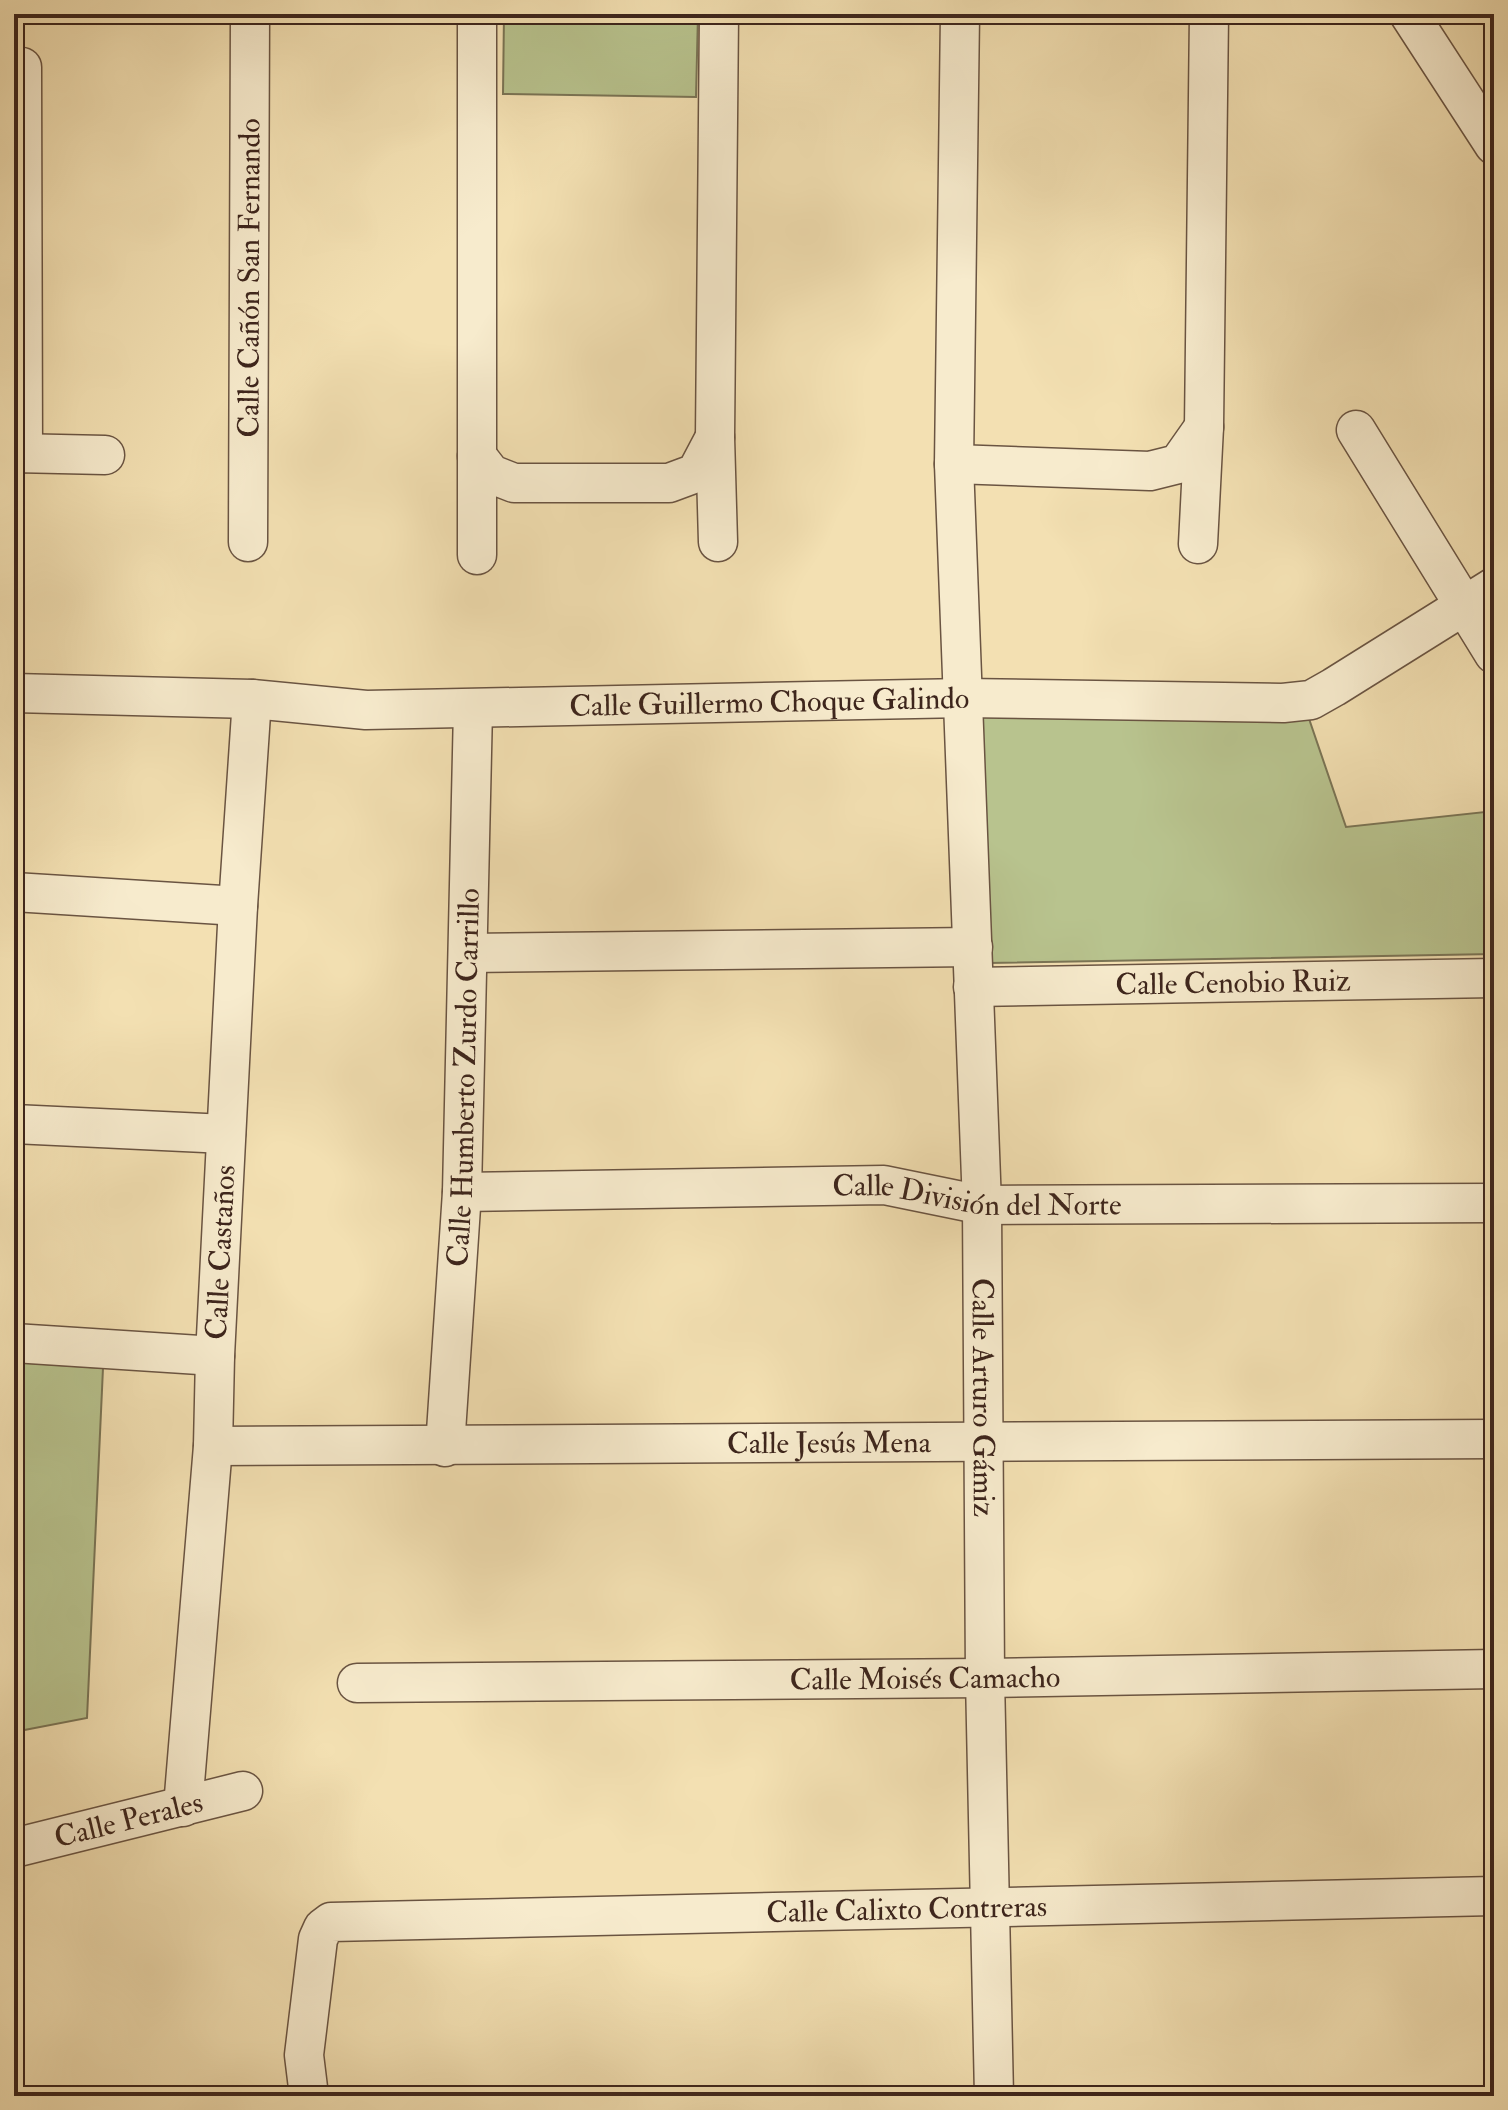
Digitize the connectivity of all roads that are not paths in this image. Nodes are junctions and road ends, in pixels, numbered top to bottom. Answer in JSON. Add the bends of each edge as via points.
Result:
{"nodes":[{"id":1,"x":250,"y":14,"type":"edge"},
{"id":2,"x":477,"y":14,"type":"edge"},
{"id":3,"x":719,"y":14,"type":"edge"},
{"id":4,"x":960,"y":14,"type":"edge"},
{"id":5,"x":1209,"y":14,"type":"edge"},
{"id":6,"x":1409,"y":14,"type":"edge"},
{"id":7,"x":22,"y":67,"type":"dead end"},
{"id":8,"x":1494,"y":145,"type":"edge"},
{"id":9,"x":18,"y":154,"type":"edge"},
{"id":10,"x":1204,"y":427,"type":"junction"},
{"id":11,"x":1356,"y":430,"type":"dead end"},
{"id":12,"x":715,"y":437,"type":"junction"},
{"id":13,"x":18,"y":453,"type":"edge"},
{"id":14,"x":105,"y":455,"type":"dead end"},
{"id":15,"x":477,"y":456,"type":"junction"},
{"id":16,"x":954,"y":464,"type":"junction"},
{"id":17,"x":248,"y":542,"type":"dead end"},
{"id":18,"x":718,"y":542,"type":"dead end"},
{"id":19,"x":1198,"y":544,"type":"dead end"},
{"id":20,"x":477,"y":555,"type":"dead end"},
{"id":21,"x":1479,"y":597,"type":"edge"},
{"id":22,"x":1494,"y":654,"type":"edge"},
{"id":23,"x":14,"y":693,"type":"edge"},
{"id":24,"x":965,"y":698,"type":"junction"},
{"id":25,"x":252,"y":699,"type":"junction"},
{"id":26,"x":473,"y":709,"type":"junction"},
{"id":27,"x":14,"y":892,"type":"edge"},
{"id":28,"x":238,"y":906,"type":"junction"},
{"id":29,"x":973,"y":947,"type":"junction"},
{"id":30,"x":468,"y":953,"type":"junction"},
{"id":31,"x":1494,"y":978,"type":"edge"},
{"id":32,"x":973,"y":987,"type":"junction"},
{"id":33,"x":14,"y":1124,"type":"edge"},
{"id":34,"x":226,"y":1134,"type":"junction"},
{"id":35,"x":462,"y":1192,"type":"junction"},
{"id":36,"x":1494,"y":1203,"type":"edge"},
{"id":37,"x":982,"y":1205,"type":"junction"},
{"id":38,"x":14,"y":1343,"type":"edge"},
{"id":39,"x":215,"y":1356,"type":"junction"},
{"id":40,"x":1494,"y":1439,"type":"edge"},
{"id":41,"x":984,"y":1442,"type":"junction"},
{"id":42,"x":213,"y":1446,"type":"junction"},
{"id":43,"x":445,"y":1447,"type":"junction"},
{"id":44,"x":1494,"y":1669,"type":"edge"},
{"id":45,"x":985,"y":1678,"type":"junction"},
{"id":46,"x":357,"y":1683,"type":"dead end"},
{"id":47,"x":243,"y":1791,"type":"dead end"},
{"id":48,"x":183,"y":1807,"type":"junction"},
{"id":49,"x":14,"y":1848,"type":"edge"},
{"id":50,"x":1494,"y":1896,"type":"edge"},
{"id":51,"x":990,"y":1908,"type":"junction"},
{"id":52,"x":309,"y":2096,"type":"edge"},
{"id":53,"x":994,"y":2096,"type":"edge"}],
"edges":[{"from":1,"to":17,"type":"street","name":"Calle Cañón San Fernando"},
{"from":2,"to":15,"type":"street"},
{"from":3,"to":12,"type":"street"},
{"from":4,"to":16,"type":"street","name":"Calle Arturo Gámiz"},
{"from":5,"to":10,"type":"street"},
{"from":6,"to":8,"type":"street"},
{"from":7,"to":9,"type":"street"},
{"from":9,"to":13,"type":"street"},
{"from":10,"to":16,"type":"street","via":[[1178,464],[1150,471]]},
{"from":10,"to":19,"type":"street"},
{"from":11,"to":21,"type":"street"},
{"from":12,"to":15,"type":"street","via":[[696,473],[669,483],[514,483],[491,474]]},
{"from":12,"to":18,"type":"street"},
{"from":13,"to":14,"type":"street"},
{"from":15,"to":20,"type":"street"},
{"from":16,"to":24,"type":"street","name":"Calle Arturo Gámiz"},
{"from":21,"to":22,"type":"street"},
{"from":21,"to":24,"type":"street","name":"Calle Guillermo Choque Galindo","via":[[1311,700]]},
{"from":23,"to":25,"type":"street","name":"Calle Guillermo Choque Galindo"},
{"from":24,"to":26,"type":"street","name":"Calle Guillermo Choque Galindo"},
{"from":24,"to":29,"type":"street","name":"Calle Arturo Gámiz"},
{"from":25,"to":26,"type":"street","name":"Calle Guillermo Choque Galindo","via":[[366,710]]},
{"from":25,"to":28,"type":"street","name":"Calle Castaños"},
{"from":26,"to":30,"type":"street","name":"Calle Humberto Zurdo Carrillo"},
{"from":27,"to":28,"type":"street"},
{"from":28,"to":34,"type":"street","name":"Calle Castaños"},
{"from":29,"to":30,"type":"street"},
{"from":29,"to":32,"type":"street","name":"Calle Arturo Gámiz"},
{"from":30,"to":35,"type":"street","name":"Calle Humberto Zurdo Carrillo"},
{"from":31,"to":32,"type":"street","name":"Calle Cenobio Ruiz"},
{"from":32,"to":37,"type":"street","name":"Calle Arturo Gámiz"},
{"from":33,"to":34,"type":"street"},
{"from":34,"to":39,"type":"street","name":"Calle Castaños"},
{"from":35,"to":37,"type":"street","name":"Calle División del Norte","via":[[884,1185]]},
{"from":35,"to":43,"type":"street","name":"Calle Humberto Zurdo Carrillo"},
{"from":36,"to":37,"type":"street","name":"Calle División del Norte"},
{"from":37,"to":41,"type":"street","name":"Calle Arturo Gámiz"},
{"from":38,"to":39,"type":"street"},
{"from":39,"to":42,"type":"street","name":"Calle Castaños"},
{"from":40,"to":41,"type":"street","name":"Calle Jesús Mena"},
{"from":41,"to":43,"type":"street","name":"Calle Jesús Mena"},
{"from":41,"to":45,"type":"street","name":"Calle Arturo Gámiz"},
{"from":42,"to":43,"type":"street","name":"Calle Jesús Mena"},
{"from":42,"to":48,"type":"street","name":"Calle Castaños"},
{"from":44,"to":45,"type":"street","name":"Calle Moisés Camacho"},
{"from":45,"to":46,"type":"street","name":"Calle Moisés Camacho"},
{"from":45,"to":51,"type":"street","name":"Calle Arturo Gámiz"},
{"from":47,"to":48,"type":"street","name":"Calle Perales"},
{"from":48,"to":49,"type":"street","name":"Calle Perales"},
{"from":50,"to":51,"type":"street","name":"Calle Calixto Contreras"},
{"from":51,"to":52,"type":"street","name":"Calle Calixto Contreras","via":[[331,1922],[318,1939],[304,2055]]},
{"from":51,"to":53,"type":"street","name":"Calle Arturo Gámiz"}]}
